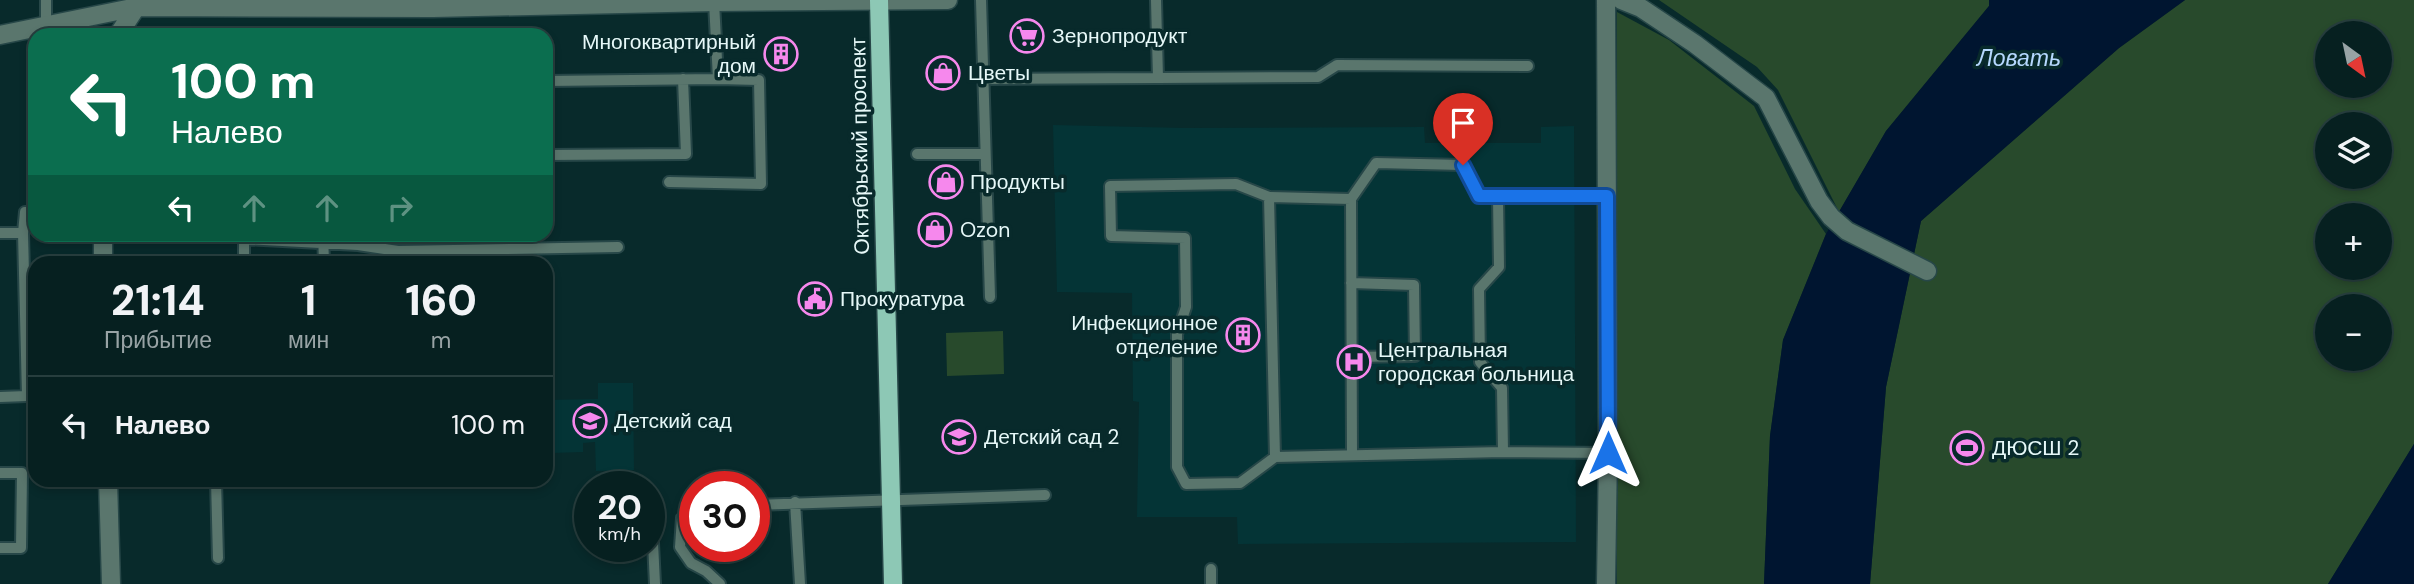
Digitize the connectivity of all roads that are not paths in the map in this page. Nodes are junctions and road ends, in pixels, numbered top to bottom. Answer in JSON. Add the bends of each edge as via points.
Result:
{"nodes":[{"id":1,"x":46,"y":0,"type":"edge"},
{"id":2,"x":948,"y":0,"type":"edge"},
{"id":3,"x":981,"y":0,"type":"edge"},
{"id":4,"x":1156,"y":0,"type":"edge"},
{"id":5,"x":1606,"y":0,"type":"edge"},
{"id":6,"x":1621,"y":0,"type":"edge"},
{"id":7,"x":769,"y":1,"type":"edge"},
{"id":8,"x":879,"y":1,"type":"edge"},
{"id":9,"x":604,"y":2,"type":"edge"},
{"id":10,"x":714,"y":2,"type":"edge"},
{"id":11,"x":139,"y":4,"type":"edge"},
{"id":12,"x":46,"y":27,"type":"junction"},
{"id":13,"x":40,"y":28,"type":"edge"},
{"id":14,"x":123,"y":28,"type":"edge"},
{"id":15,"x":28,"y":30,"type":"edge"},
{"id":16,"x":0,"y":35,"type":"edge"},
{"id":17,"x":1528,"y":66,"type":"dead end"},
{"id":18,"x":1157,"y":78,"type":"junction"},
{"id":19,"x":683,"y":79,"type":"junction"},
{"id":20,"x":718,"y":79,"type":"junction"},
{"id":21,"x":983,"y":79,"type":"junction"},
{"id":22,"x":553,"y":81,"type":"edge"},
{"id":23,"x":917,"y":154,"type":"dead end"},
{"id":24,"x":985,"y":154,"type":"junction"},
{"id":25,"x":553,"y":155,"type":"edge"},
{"id":26,"x":669,"y":182,"type":"dead end"},
{"id":27,"x":1607,"y":196,"type":"junction"},
{"id":28,"x":1269,"y":197,"type":"junction"},
{"id":29,"x":1498,"y":197,"type":"junction"},
{"id":30,"x":1351,"y":199,"type":"junction"},
{"id":31,"x":28,"y":212,"type":"edge"},
{"id":32,"x":0,"y":233,"type":"edge"},
{"id":33,"x":23,"y":233,"type":"junction"},
{"id":34,"x":341,"y":242,"type":"edge"},
{"id":35,"x":618,"y":247,"type":"dead end"},
{"id":36,"x":391,"y":256,"type":"edge"},
{"id":37,"x":526,"y":256,"type":"edge"},
{"id":38,"x":1927,"y":271,"type":"dead end"},
{"id":39,"x":1351,"y":283,"type":"junction"},
{"id":40,"x":990,"y":297,"type":"dead end"},
{"id":41,"x":1352,"y":357,"type":"junction"},
{"id":42,"x":0,"y":397,"type":"edge"},
{"id":43,"x":1503,"y":452,"type":"junction"},
{"id":44,"x":1608,"y":453,"type":"junction"},
{"id":45,"x":1352,"y":455,"type":"junction"},
{"id":46,"x":1275,"y":457,"type":"junction"},
{"id":47,"x":0,"y":473,"type":"edge"},
{"id":48,"x":108,"y":487,"type":"edge"},
{"id":49,"x":216,"y":487,"type":"edge"},
{"id":50,"x":1045,"y":495,"type":"dead end"},
{"id":51,"x":891,"y":500,"type":"junction"},
{"id":52,"x":795,"y":502,"type":"junction"},
{"id":53,"x":770,"y":504,"type":"edge"},
{"id":54,"x":0,"y":548,"type":"edge"},
{"id":55,"x":218,"y":558,"type":"dead end"},
{"id":56,"x":654,"y":562,"type":"edge"},
{"id":57,"x":690,"y":562,"type":"edge"},
{"id":58,"x":1211,"y":569,"type":"dead end"},
{"id":59,"x":111,"y":584,"type":"edge"},
{"id":60,"x":655,"y":584,"type":"edge"},
{"id":61,"x":720,"y":584,"type":"edge"},
{"id":62,"x":800,"y":584,"type":"edge"},
{"id":63,"x":892,"y":584,"type":"edge"},
{"id":64,"x":1211,"y":584,"type":"edge"},
{"id":65,"x":1606,"y":584,"type":"edge"}],
"edges":[{"from":1,"to":12,"type":"lane"},
{"from":2,"to":8,"type":"street"},
{"from":3,"to":21,"type":"lane"},
{"from":4,"to":18,"type":"lane"},
{"from":5,"to":27,"type":"street"},
{"from":6,"to":38,"type":"street","via":[[1695,44],[1766,97],[1831,217],[1847,231]]},
{"from":7,"to":8,"type":"street"},
{"from":7,"to":10,"type":"street"},
{"from":8,"to":51,"type":"main road","name":"Октябрьский проспект"},
{"from":9,"to":10,"type":"street"},
{"from":9,"to":11,"type":"street","via":[[433,8]]},
{"from":10,"to":20,"type":"lane"},
{"from":11,"to":12,"type":"street"},
{"from":11,"to":14,"type":"street"},
{"from":12,"to":13,"type":"street"},
{"from":15,"to":16,"type":"street"},
{"from":17,"to":18,"type":"lane","via":[[1337,65],[1318,78]]},
{"from":18,"to":21,"type":"lane"},
{"from":19,"to":20,"type":"lane"},
{"from":19,"to":22,"type":"lane"},
{"from":19,"to":25,"type":"lane","via":[[686,155]]},
{"from":20,"to":26,"type":"lane","via":[[759,80],[761,184]]},
{"from":21,"to":24,"type":"lane"},
{"from":23,"to":24,"type":"lane"},
{"from":24,"to":40,"type":"lane"},
{"from":27,"to":29,"type":"lane"},
{"from":27,"to":44,"type":"street"},
{"from":28,"to":30,"type":"lane"},
{"from":28,"to":46,"type":"lane"},
{"from":28,"to":46,"type":"lane","via":[[1236,184],[1110,186],[1111,236],[1185,238],[1186,307],[1177,334],[1177,467],[1186,484],[1240,484]]},
{"from":29,"to":30,"type":"lane","via":[[1479,196],[1463,165],[1376,163]]},
{"from":29,"to":43,"type":"lane","via":[[1499,267],[1479,289],[1480,362],[1502,388]]},
{"from":30,"to":39,"type":"lane"},
{"from":31,"to":33,"type":"lane"},
{"from":32,"to":33,"type":"lane"},
{"from":33,"to":42,"type":"lane","via":[[27,396]]},
{"from":34,"to":36,"type":"lane"},
{"from":35,"to":37,"type":"lane"},
{"from":39,"to":41,"type":"lane"},
{"from":39,"to":41,"type":"lane","via":[[1414,285],[1415,356]]},
{"from":41,"to":45,"type":"lane"},
{"from":43,"to":44,"type":"lane"},
{"from":43,"to":45,"type":"lane"},
{"from":44,"to":65,"type":"street"},
{"from":45,"to":46,"type":"lane"},
{"from":47,"to":54,"type":"lane","via":[[22,473],[21,548]]},
{"from":48,"to":59,"type":"street"},
{"from":49,"to":55,"type":"lane"},
{"from":50,"to":51,"type":"lane"},
{"from":51,"to":52,"type":"lane"},
{"from":51,"to":63,"type":"main road","name":"Октябрьский проспект"},
{"from":52,"to":53,"type":"lane"},
{"from":52,"to":62,"type":"lane"},
{"from":56,"to":60,"type":"lane"},
{"from":57,"to":61,"type":"lane"},
{"from":58,"to":64,"type":"lane"}]}
